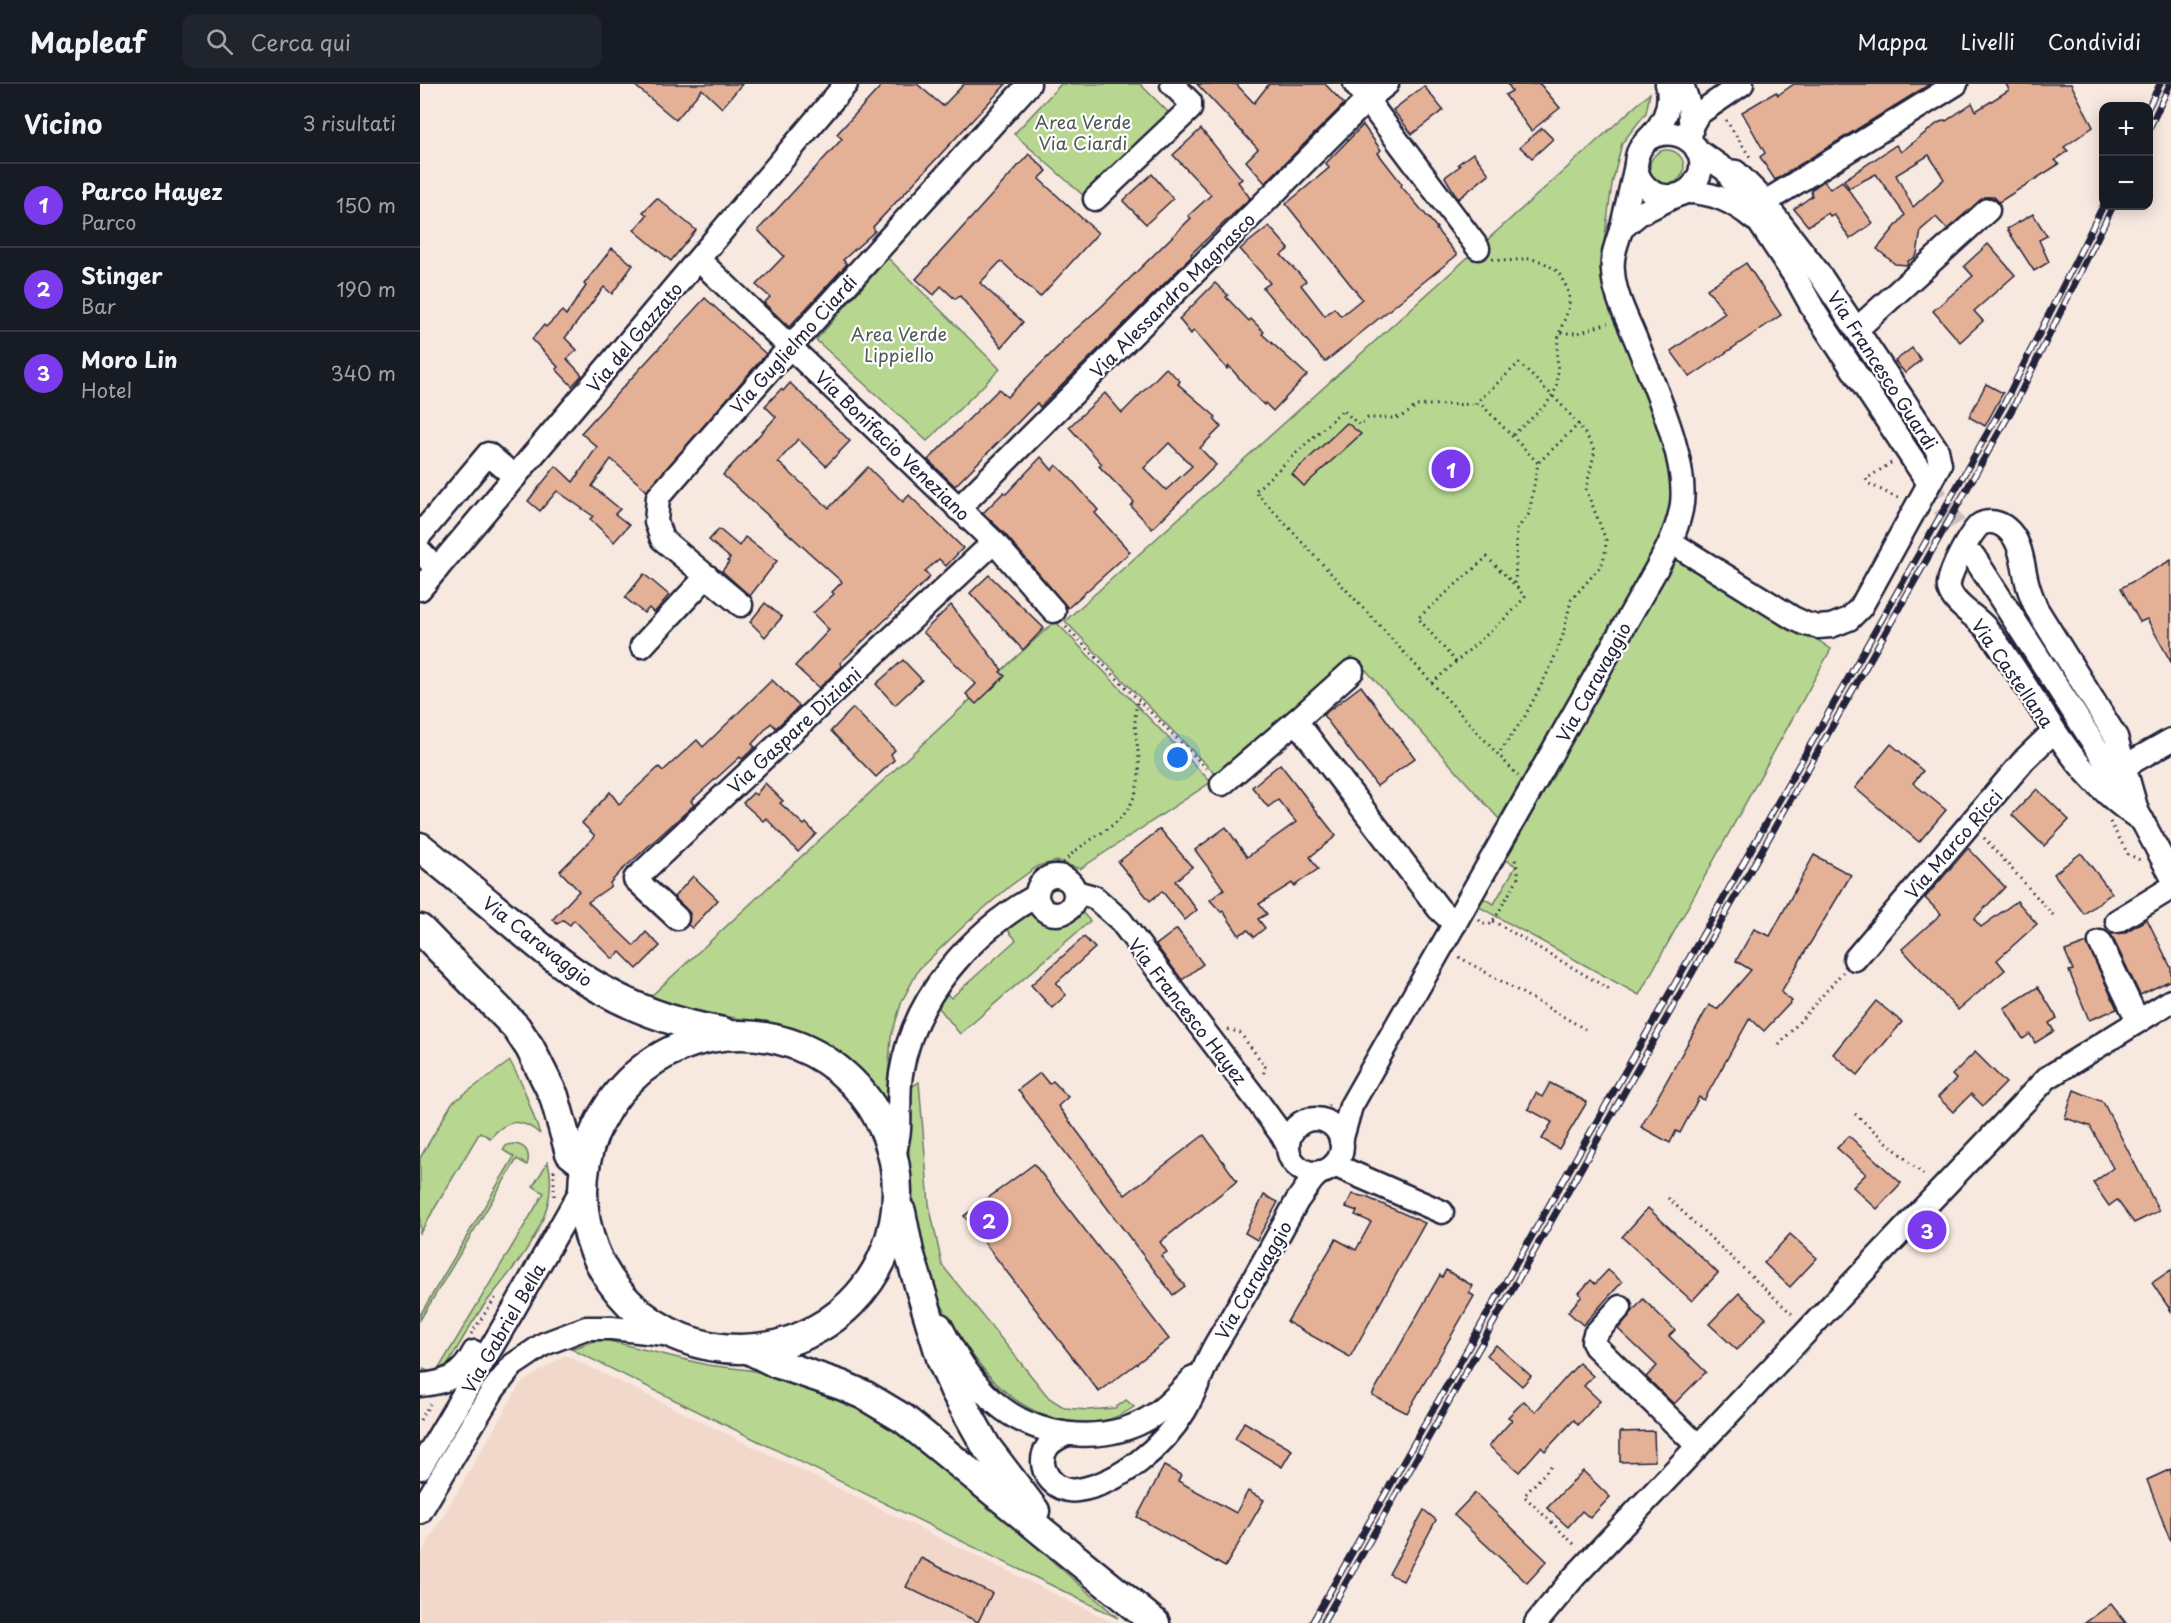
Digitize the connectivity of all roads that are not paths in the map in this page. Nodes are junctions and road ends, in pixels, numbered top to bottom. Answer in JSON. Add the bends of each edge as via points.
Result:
{"nodes":[{"id":1,"x":846,"y":84,"type":"edge"},
{"id":2,"x":1029,"y":84,"type":"edge"},
{"id":3,"x":1172,"y":84,"type":"edge"},
{"id":4,"x":1387,"y":84,"type":"edge"},
{"id":5,"x":1667,"y":84,"type":"edge"},
{"id":6,"x":1682,"y":84,"type":"edge"},
{"id":7,"x":1689,"y":84,"type":"edge"},
{"id":8,"x":1956,"y":84,"type":"edge"},
{"id":9,"x":1361,"y":92,"type":"edge"},
{"id":10,"x":1727,"y":94,"type":"edge"},
{"id":11,"x":1648,"y":139,"type":"junction"},
{"id":12,"x":1693,"y":141,"type":"junction"},
{"id":13,"x":1637,"y":159,"type":"junction"},
{"id":14,"x":1727,"y":171,"type":"junction"},
{"id":15,"x":1680,"y":194,"type":"junction"},
{"id":16,"x":1095,"y":199,"type":"dead end"},
{"id":17,"x":1765,"y":202,"type":"junction"},
{"id":18,"x":1988,"y":210,"type":"dead end"},
{"id":19,"x":1761,"y":225,"type":"junction"},
{"id":20,"x":1621,"y":229,"type":"junction"},
{"id":21,"x":1478,"y":248,"type":"road end"},
{"id":22,"x":699,"y":260,"type":"junction"},
{"id":23,"x":1857,"y":329,"type":"junction"},
{"id":24,"x":790,"y":346,"type":"junction"},
{"id":25,"x":515,"y":477,"type":"junction"},
{"id":26,"x":1926,"y":479,"type":"tunnel mouth"},
{"id":27,"x":958,"y":509,"type":"junction"},
{"id":28,"x":420,"y":535,"type":"edge"},
{"id":29,"x":994,"y":542,"type":"junction"},
{"id":30,"x":1671,"y":542,"type":"junction"},
{"id":31,"x":420,"y":551,"type":"edge"},
{"id":32,"x":1974,"y":557,"type":"tunnel mouth"},
{"id":33,"x":437,"y":569,"type":"junction"},
{"id":34,"x":706,"y":576,"type":"junction"},
{"id":35,"x":420,"y":589,"type":"edge"},
{"id":36,"x":741,"y":605,"type":"dead end"},
{"id":37,"x":1054,"y":611,"type":"road end"},
{"id":38,"x":642,"y":646,"type":"dead end"},
{"id":39,"x":1352,"y":671,"type":"dead end"},
{"id":40,"x":1296,"y":721,"type":"junction"},
{"id":41,"x":2054,"y":731,"type":"junction"},
{"id":42,"x":2171,"y":740,"type":"edge"},
{"id":43,"x":2126,"y":766,"type":"junction"},
{"id":44,"x":1222,"y":784,"type":"road end"},
{"id":45,"x":2140,"y":816,"type":"junction"},
{"id":46,"x":420,"y":847,"type":"edge"},
{"id":47,"x":2171,"y":875,"type":"edge"},
{"id":48,"x":2171,"y":888,"type":"edge"},
{"id":49,"x":1076,"y":892,"type":"junction"},
{"id":50,"x":1036,"y":896,"type":"junction"},
{"id":51,"x":677,"y":918,"type":"dead end"},
{"id":52,"x":2117,"y":921,"type":"dead end"},
{"id":53,"x":1455,"y":924,"type":"junction"},
{"id":54,"x":420,"y":929,"type":"edge"},
{"id":55,"x":2100,"y":942,"type":"dead end"},
{"id":56,"x":420,"y":943,"type":"edge"},
{"id":57,"x":1854,"y":959,"type":"road end"},
{"id":58,"x":480,"y":989,"type":"junction"},
{"id":59,"x":2171,"y":1000,"type":"edge"},
{"id":60,"x":2138,"y":1021,"type":"junction"},
{"id":61,"x":736,"y":1035,"type":"junction"},
{"id":62,"x":1342,"y":1103,"type":"junction"},
{"id":63,"x":1325,"y":1122,"type":"junction"},
{"id":64,"x":1341,"y":1141,"type":"junction"},
{"id":65,"x":1288,"y":1146,"type":"junction"},
{"id":66,"x":894,"y":1157,"type":"junction"},
{"id":67,"x":1318,"y":1169,"type":"junction"},
{"id":68,"x":584,"y":1176,"type":"junction"},
{"id":69,"x":898,"y":1193,"type":"junction"},
{"id":70,"x":1442,"y":1212,"type":"dead end"},
{"id":71,"x":921,"y":1290,"type":"junction"},
{"id":72,"x":523,"y":1294,"type":"junction"},
{"id":73,"x":1620,"y":1307,"type":"dead end"},
{"id":74,"x":673,"y":1335,"type":"junction"},
{"id":75,"x":748,"y":1349,"type":"junction"},
{"id":76,"x":1206,"y":1362,"type":"junction"},
{"id":77,"x":420,"y":1385,"type":"edge"},
{"id":78,"x":1067,"y":1434,"type":"junction"},
{"id":79,"x":1698,"y":1446,"type":"junction"},
{"id":80,"x":420,"y":1468,"type":"edge"},
{"id":81,"x":420,"y":1512,"type":"edge"},
{"id":82,"x":1074,"y":1555,"type":"junction"},
{"id":83,"x":1155,"y":1623,"type":"edge"},
{"id":84,"x":1536,"y":1623,"type":"edge"}],
"edges":[{"from":1,"to":22,"type":"street","name":"Via del Gazzato"},
{"from":2,"to":24,"type":"street","name":"Via Guglielmo Ciardi"},
{"from":3,"to":16,"type":"street","via":[[1190,102],[1190,109]]},
{"from":4,"to":9,"type":"street","name":"Via Alessandro Magnasco"},
{"from":5,"to":11,"type":"street","via":[[1667,112]]},
{"from":6,"to":12,"type":"street"},
{"from":7,"to":10,"type":"street","via":[[1709,95]]},
{"from":8,"to":17,"type":"street"},
{"from":9,"to":21,"type":"street"},
{"from":9,"to":27,"type":"street","name":"Via Alessandro Magnasco"},
{"from":10,"to":12,"type":"street","via":[[1698,114]]},
{"from":11,"to":12,"type":"street","via":[[1672,132]]},
{"from":11,"to":13,"type":"street"},
{"from":12,"to":14,"type":"street"},
{"from":12,"to":15,"type":"street","via":[[1701,162],[1699,174],[1693,186]]},
{"from":13,"to":15,"type":"street","via":[[1637,172],[1644,185],[1656,194]]},
{"from":13,"to":20,"type":"street","name":"Via Caravaggio"},
{"from":14,"to":17,"type":"street","name":"Via Francesco Guardi","via":[[1736,172]]},
{"from":14,"to":19,"type":"street"},
{"from":15,"to":19,"type":"street","via":[[1701,192],[1721,198]]},
{"from":15,"to":20,"type":"street","via":[[1639,214]]},
{"from":17,"to":23,"type":"street","name":"Via Francesco Guardi"},
{"from":18,"to":23,"type":"street"},
{"from":19,"to":26,"type":"street"},
{"from":20,"to":30,"type":"street","name":"Via Caravaggio","via":[[1612,270],[1617,292],[1666,418],[1682,482],[1682,509]]},
{"from":22,"to":24,"type":"street","name":"Via Bonifacio Veneziano"},
{"from":22,"to":25,"type":"street","name":"Via del Gazzato"},
{"from":23,"to":30,"type":"street","name":"Via Francesco Guardi","via":[[1939,457],[1938,470],[1861,606],[1849,619],[1818,627],[1793,618]]},
{"from":24,"to":27,"type":"street","name":"Via Bonifacio Veneziano"},
{"from":24,"to":34,"type":"street","name":"Via Guglielmo Ciardi","via":[[658,497],[656,522],[662,539]]},
{"from":25,"to":28,"type":"street","via":[[488,454]]},
{"from":25,"to":33,"type":"street","name":"Via del Gazzato"},
{"from":27,"to":29,"type":"street","name":"Via Bonifacio Veneziano"},
{"from":29,"to":37,"type":"street","name":"Via Bonifacio Veneziano"},
{"from":29,"to":51,"type":"street","name":"Via Gaspare Diziani","via":[[635,879]]},
{"from":30,"to":53,"type":"street","name":"Via Caravaggio"},
{"from":31,"to":33,"type":"street"},
{"from":32,"to":45,"type":"street","name":"Via Castellana"},
{"from":33,"to":35,"type":"street","name":"Via del Gazzato"},
{"from":34,"to":36,"type":"street","name":"Via Guglielmo Ciardi"},
{"from":34,"to":38,"type":"street"},
{"from":39,"to":40,"type":"street"},
{"from":40,"to":44,"type":"street"},
{"from":40,"to":53,"type":"street","via":[[1439,909]]},
{"from":41,"to":43,"type":"street","name":"Via Castellana","via":[[1989,633],[1949,590],[1955,564],[1975,529],[1984,523],[2000,524],[2016,539],[2036,608],[2116,737]]},
{"from":41,"to":45,"type":"street","name":"Via Castellana","via":[[2107,795]]},
{"from":41,"to":57,"type":"street","name":"Via Marco Ricci","via":[[2025,759]]},
{"from":42,"to":43,"type":"street"},
{"from":43,"to":45,"type":"street","name":"Via Castellana"},
{"from":45,"to":47,"type":"street","name":"Via Castellana"},
{"from":46,"to":61,"type":"main road","name":"Via Caravaggio","via":[[544,950],[591,983],[668,1018]]},
{"from":48,"to":52,"type":"street"},
{"from":49,"to":50,"type":"street","via":[[1064,877],[1052,876],[1042,881]]},
{"from":49,"to":50,"type":"street","via":[[1070,909],[1058,914],[1046,912]]},
{"from":49,"to":65,"type":"street","name":"Via Francesco Hayez","via":[[1095,897],[1120,921]]},
{"from":50,"to":66,"type":"street","via":[[978,938],[941,979],[926,1006],[900,1076]]},
{"from":53,"to":62,"type":"street","name":"Via Caravaggio"},
{"from":54,"to":58,"type":"main road"},
{"from":55,"to":60,"type":"street"},
{"from":56,"to":58,"type":"street"},
{"from":58,"to":68,"type":"main road","via":[[531,1048],[554,1096],[570,1153]]},
{"from":59,"to":60,"type":"street"},
{"from":60,"to":79,"type":"street","via":[[2047,1078]]},
{"from":61,"to":66,"type":"main road","via":[[781,1040],[823,1058],[841,1071],[872,1105]]},
{"from":61,"to":68,"type":"main road","via":[[689,1043],[640,1070],[600,1120],[590,1142]]},
{"from":62,"to":63,"type":"street","name":"Via Caravaggio"},
{"from":62,"to":64,"type":"street","name":"Via Caravaggio"},
{"from":63,"to":64,"type":"street"},
{"from":63,"to":65,"type":"street","name":"Via Caravaggio","via":[[1317,1119],[1300,1124],[1293,1130]]},
{"from":64,"to":67,"type":"street","name":"Via Caravaggio","via":[[1341,1150]]},
{"from":65,"to":67,"type":"street","via":[[1293,1162]]},
{"from":66,"to":69,"type":"main road"},
{"from":67,"to":70,"type":"street"},
{"from":67,"to":76,"type":"street","name":"Via Caravaggio"},
{"from":68,"to":72,"type":"street","name":"Via Gabriel Bella"},
{"from":68,"to":74,"type":"main road","via":[[588,1232],[606,1274],[635,1309]]},
{"from":69,"to":71,"type":"main road","via":[[907,1245]]},
{"from":69,"to":75,"type":"main road","via":[[887,1252],[854,1301],[832,1321],[806,1335],[778,1345]]},
{"from":71,"to":78,"type":"street","name":"Via Caravaggio","via":[[960,1361],[993,1400],[1037,1426]]},
{"from":71,"to":82,"type":"main road","via":[[942,1361],[970,1420],[1011,1480]]},
{"from":72,"to":77,"type":"street","via":[[496,1318],[459,1374],[442,1383]]},
{"from":72,"to":80,"type":"street","name":"Via Gabriel Bella"},
{"from":73,"to":79,"type":"street","via":[[1595,1334],[1595,1346]]},
{"from":74,"to":75,"type":"main road","via":[[697,1344]]},
{"from":74,"to":81,"type":"street","name":"Via Gabriel Bella","via":[[586,1328],[544,1344],[513,1365],[493,1390]]},
{"from":75,"to":82,"type":"main road","via":[[776,1364],[864,1395],[904,1419]]},
{"from":76,"to":78,"type":"street","name":"Via Caravaggio","via":[[1152,1416],[1118,1431]]},
{"from":76,"to":78,"type":"street","name":"Via Caravaggio","via":[[1185,1410],[1172,1428],[1146,1456],[1105,1481],[1079,1490],[1066,1491],[1054,1485],[1044,1471],[1043,1457],[1053,1441]]},
{"from":79,"to":84,"type":"street"},
{"from":82,"to":83,"type":"main road"}]}
